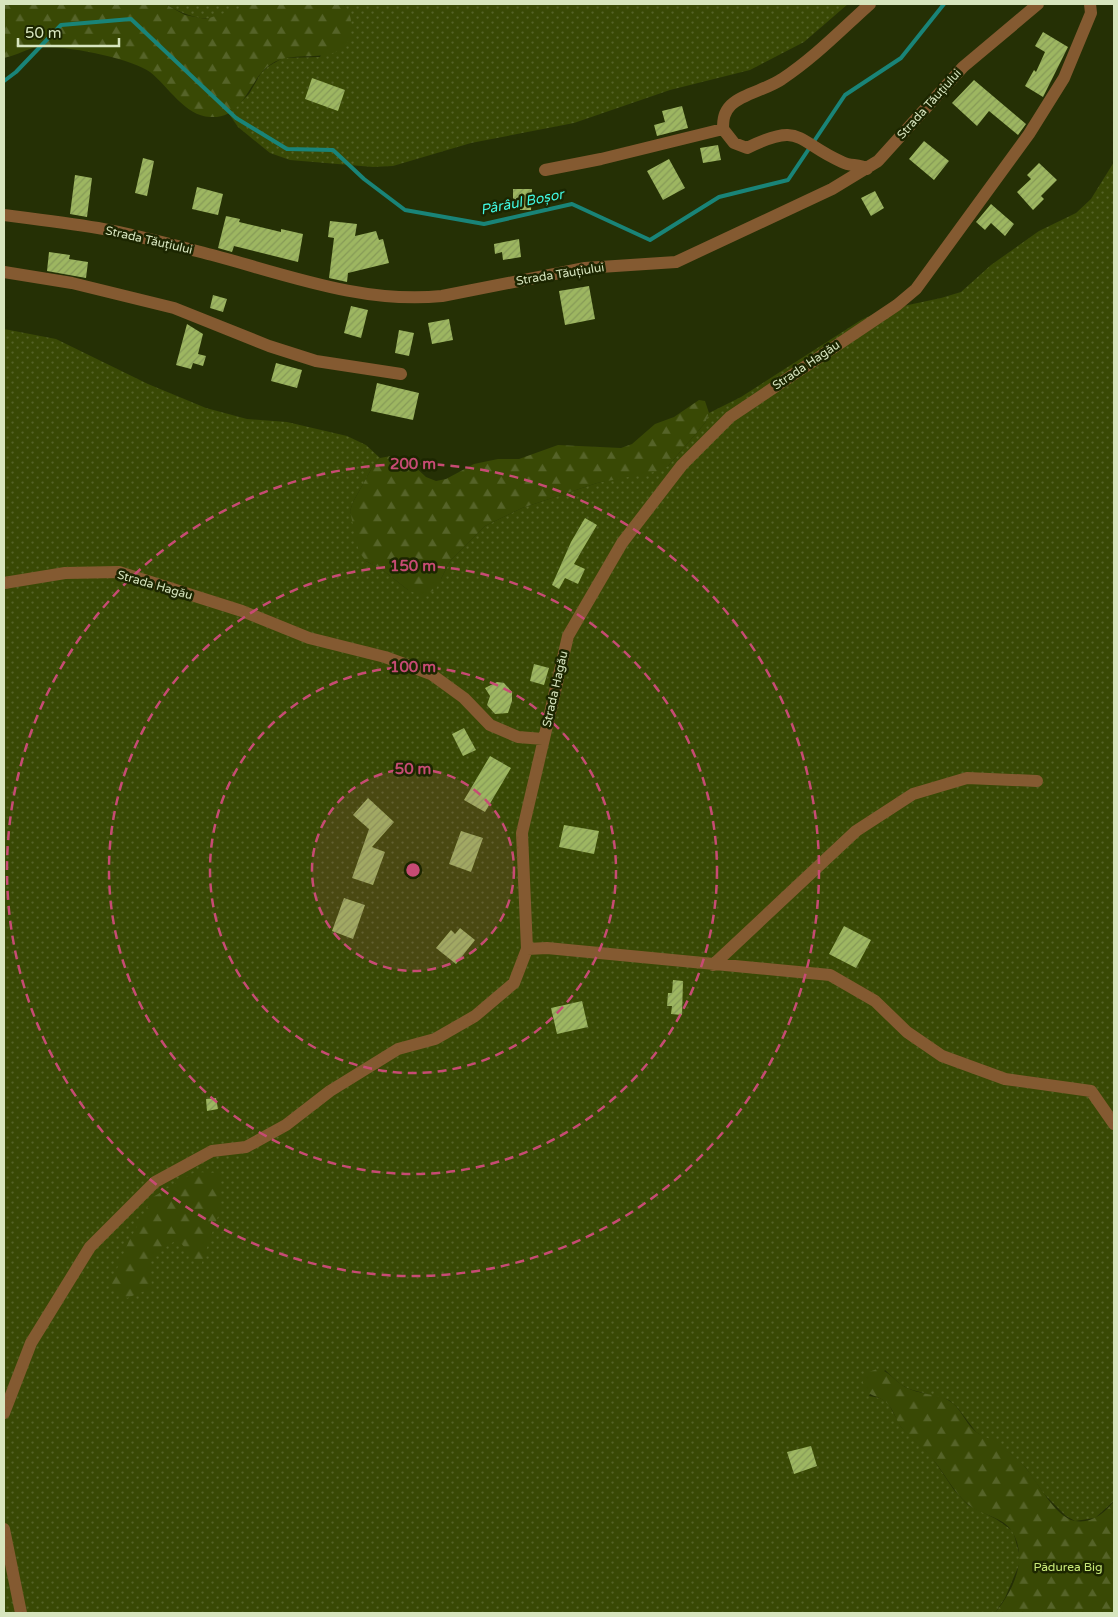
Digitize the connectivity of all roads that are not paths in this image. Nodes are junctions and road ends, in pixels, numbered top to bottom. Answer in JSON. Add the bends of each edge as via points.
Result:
{"nodes":[{"id":1,"x":870,"y":4,"type":"edge"},
{"id":2,"x":1038,"y":4,"type":"edge"},
{"id":3,"x":1090,"y":4,"type":"edge"},
{"id":4,"x":723,"y":129,"type":"junction"},
{"id":5,"x":867,"y":169,"type":"junction"},
{"id":6,"x":546,"y":170,"type":"dead end"},
{"id":7,"x":4,"y":215,"type":"edge"},
{"id":8,"x":4,"y":272,"type":"edge"},
{"id":9,"x":401,"y":374,"type":"dead end"},
{"id":10,"x":4,"y":584,"type":"edge"},
{"id":11,"x":543,"y":739,"type":"junction"},
{"id":12,"x":1037,"y":781,"type":"dead end"},
{"id":13,"x":527,"y":949,"type":"junction"},
{"id":14,"x":713,"y":965,"type":"junction"},
{"id":15,"x":1114,"y":1124,"type":"edge"},
{"id":16,"x":4,"y":1413,"type":"edge"},
{"id":17,"x":4,"y":1529,"type":"edge"},
{"id":18,"x":21,"y":1613,"type":"edge"}],
"edges":[{"from":1,"to":4,"type":"street","via":[[784,78],[733,103],[723,120]]},
{"from":2,"to":5,"type":"street","name":"Strada Tăuțiului","via":[[963,67],[878,161]]},
{"from":3,"to":11,"type":"street","name":"Strada Hagău","via":[[1090,13],[1064,78],[1029,134],[916,289],[730,417],[682,465],[622,543],[568,636]]},
{"from":4,"to":5,"type":"street","via":[[728,137],[747,148],[770,136],[794,134],[844,164]]},
{"from":4,"to":6,"type":"street"},
{"from":5,"to":7,"type":"street","name":"Strada Tăuțiului","via":[[832,189],[676,262],[585,268],[421,298],[388,297],[326,287],[98,228]]},
{"from":8,"to":9,"type":"street","via":[[72,283],[174,308],[316,362]]},
{"from":10,"to":11,"type":"street","name":"Strada Hagău","via":[[65,573],[119,572],[242,611],[309,638],[385,657],[431,674],[464,698],[490,724],[518,737]]},
{"from":11,"to":13,"type":"street","name":"Strada Hagău","via":[[522,833]]},
{"from":12,"to":14,"type":"street","via":[[967,778],[913,794],[856,830]]},
{"from":13,"to":14,"type":"street","via":[[547,948]]},
{"from":13,"to":16,"type":"street","via":[[514,983],[475,1016],[435,1040],[398,1049],[330,1091],[286,1125],[246,1147],[212,1151],[155,1182],[90,1248],[31,1343]]},
{"from":14,"to":15,"type":"street","via":[[830,975],[875,1001],[907,1032],[942,1056],[1005,1079],[1090,1091]]},
{"from":17,"to":18,"type":"street"}]}
